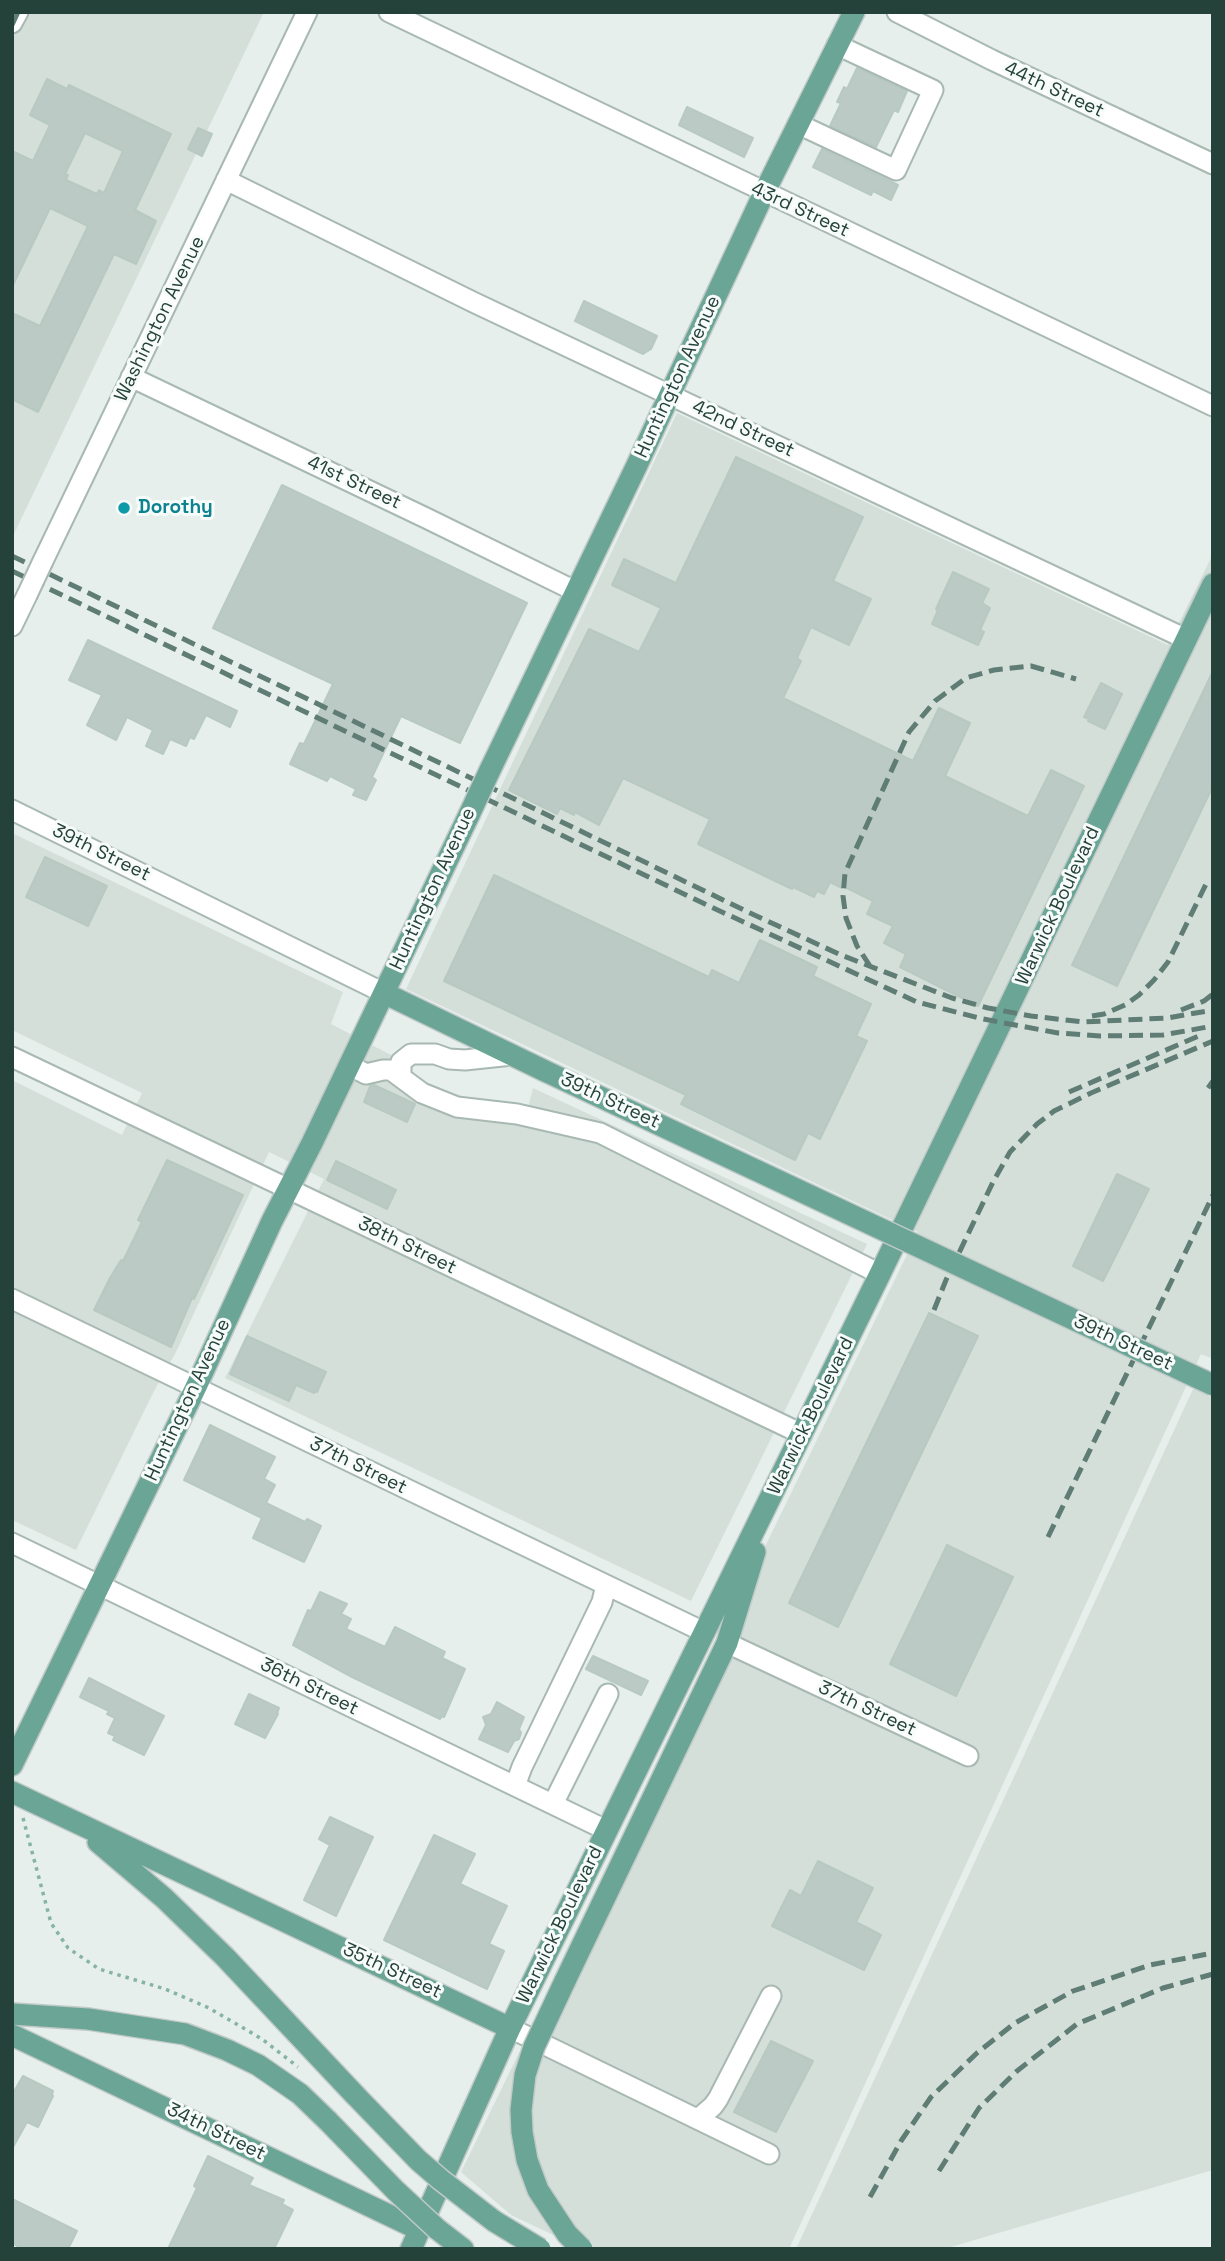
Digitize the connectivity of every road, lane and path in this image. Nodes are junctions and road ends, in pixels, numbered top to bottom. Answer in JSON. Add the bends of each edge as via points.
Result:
{"nodes":[{"id":1,"x":18,"y":12,"type":"edge"},
{"id":2,"x":307,"y":12,"type":"edge"},
{"id":3,"x":389,"y":12,"type":"edge"},
{"id":4,"x":853,"y":12,"type":"edge"},
{"id":5,"x":897,"y":12,"type":"edge"},
{"id":6,"x":12,"y":23,"type":"edge"},
{"id":7,"x":837,"y":45,"type":"junction"},
{"id":8,"x":798,"y":124,"type":"junction"},
{"id":9,"x":1213,"y":164,"type":"edge"},
{"id":10,"x":226,"y":180,"type":"junction"},
{"id":11,"x":764,"y":193,"type":"junction"},
{"id":12,"x":131,"y":377,"type":"junction"},
{"id":13,"x":670,"y":394,"type":"junction"},
{"id":14,"x":1213,"y":406,"type":"edge"},
{"id":15,"x":1213,"y":584,"type":"edge"},
{"id":16,"x":575,"y":591,"type":"junction"},
{"id":17,"x":12,"y":626,"type":"edge"},
{"id":18,"x":1186,"y":639,"type":"junction"},
{"id":19,"x":12,"y":810,"type":"edge"},
{"id":20,"x":384,"y":993,"type":"junction"},
{"id":21,"x":512,"y":1055,"type":"junction"},
{"id":22,"x":12,"y":1057,"type":"edge"},
{"id":23,"x":349,"y":1065,"type":"junction"},
{"id":24,"x":401,"y":1076,"type":"junction"},
{"id":25,"x":289,"y":1189,"type":"junction"},
{"id":26,"x":880,"y":1273,"type":"junction"},
{"id":27,"x":12,"y":1299,"type":"edge"},
{"id":28,"x":1213,"y":1385,"type":"edge"},
{"id":29,"x":196,"y":1387,"type":"junction"},
{"id":30,"x":802,"y":1434,"type":"junction"},
{"id":31,"x":773,"y":1494,"type":"junction"},
{"id":32,"x":12,"y":1543,"type":"edge"},
{"id":33,"x":606,"y":1585,"type":"junction"},
{"id":34,"x":99,"y":1586,"type":"junction"},
{"id":35,"x":704,"y":1632,"type":"junction"},
{"id":36,"x":727,"y":1643,"type":"junction"},
{"id":37,"x":608,"y":1694,"type":"dead end"},
{"id":38,"x":968,"y":1756,"type":"dead end"},
{"id":39,"x":12,"y":1765,"type":"edge"},
{"id":40,"x":515,"y":1786,"type":"junction"},
{"id":41,"x":12,"y":1792,"type":"edge"},
{"id":42,"x":553,"y":1804,"type":"junction"},
{"id":43,"x":23,"y":1818,"type":"dead end"},
{"id":44,"x":72,"y":1821,"type":"junction"},
{"id":45,"x":606,"y":1830,"type":"junction"},
{"id":46,"x":771,"y":1996,"type":"dead end"},
{"id":47,"x":12,"y":2014,"type":"edge"},
{"id":48,"x":510,"y":2028,"type":"junction"},
{"id":49,"x":12,"y":2035,"type":"edge"},
{"id":50,"x":304,"y":2072,"type":"dead end"},
{"id":51,"x":698,"y":2119,"type":"junction"},
{"id":52,"x":769,"y":2154,"type":"dead end"},
{"id":53,"x":416,"y":2239,"type":"edge"},
{"id":54,"x":463,"y":2249,"type":"edge"},
{"id":55,"x":540,"y":2249,"type":"edge"},
{"id":56,"x":582,"y":2249,"type":"edge"}],
"edges":[{"from":1,"to":6,"type":"street"},
{"from":2,"to":10,"type":"street","name":"Washington Avenue"},
{"from":3,"to":11,"type":"street","name":"43rd Street"},
{"from":4,"to":7,"type":"main road","name":"Huntington Avenue"},
{"from":5,"to":9,"type":"street","name":"44th Street"},
{"from":7,"to":8,"type":"main road","name":"Huntington Avenue"},
{"from":7,"to":8,"type":"street","via":[[933,90],[896,170]]},
{"from":8,"to":11,"type":"main road","name":"Huntington Avenue"},
{"from":10,"to":12,"type":"street","name":"Washington Avenue"},
{"from":10,"to":13,"type":"street","name":"42nd Street"},
{"from":11,"to":13,"type":"main road","name":"Huntington Avenue"},
{"from":11,"to":14,"type":"street","name":"43rd Street"},
{"from":12,"to":16,"type":"street","name":"41st Street"},
{"from":12,"to":17,"type":"street","name":"Washington Avenue","bridge":true},
{"from":13,"to":16,"type":"main road","name":"Huntington Avenue"},
{"from":13,"to":18,"type":"street","name":"42nd Street"},
{"from":15,"to":18,"type":"main road","name":"Warwick Boulevard"},
{"from":16,"to":20,"type":"main road","name":"Huntington Avenue","bridge":true},
{"from":18,"to":26,"type":"main road","name":"Warwick Boulevard"},
{"from":19,"to":20,"type":"street","name":"39th Street"},
{"from":20,"to":21,"type":"main road","name":"39th Street"},
{"from":20,"to":23,"type":"main road","name":"Huntington Avenue"},
{"from":21,"to":24,"type":"street","via":[[457,1060],[419,1053],[401,1062]]},
{"from":21,"to":28,"type":"main road","name":"39th Street","bridge":true},
{"from":22,"to":25,"type":"street","name":"38th Street"},
{"from":23,"to":24,"type":"street","via":[[366,1074],[391,1070]]},
{"from":23,"to":25,"type":"main road","name":"Huntington Avenue"},
{"from":24,"to":26,"type":"street","via":[[422,1093],[457,1107],[517,1114],[600,1133]]},
{"from":25,"to":29,"type":"main road","name":"Huntington Avenue"},
{"from":25,"to":30,"type":"street","name":"38th Street"},
{"from":26,"to":30,"type":"main road","name":"Warwick Boulevard"},
{"from":27,"to":29,"type":"street","name":"37th Street"},
{"from":29,"to":33,"type":"street","name":"37th Street"},
{"from":29,"to":34,"type":"main road","name":"Huntington Avenue"},
{"from":30,"to":31,"type":"main road","name":"Warwick Boulevard"},
{"from":31,"to":35,"type":"main road","name":"Warwick Boulevard"},
{"from":31,"to":36,"type":"main road"},
{"from":32,"to":34,"type":"street","name":"36th Street"},
{"from":33,"to":35,"type":"street","name":"37th Street"},
{"from":33,"to":40,"type":"street"},
{"from":34,"to":39,"type":"main road","name":"Huntington Avenue"},
{"from":34,"to":40,"type":"street","name":"36th Street"},
{"from":35,"to":45,"type":"main road","name":"Warwick Boulevard"},
{"from":36,"to":38,"type":"street","name":"37th Street"},
{"from":36,"to":56,"type":"main road","bridge":true,"via":[[534,2047],[525,2075],[522,2109],[527,2160],[538,2190]]},
{"from":37,"to":42,"type":"street"},
{"from":40,"to":42,"type":"street","name":"36th Street"},
{"from":41,"to":44,"type":"main road","name":"35th Street"},
{"from":42,"to":45,"type":"street","name":"36th Street"},
{"from":43,"to":50,"type":"path","via":[[51,1923],[68,1948],[99,1969],[209,2008],[262,2039]]},
{"from":44,"to":48,"type":"main road","name":"35th Street"},
{"from":44,"to":55,"type":"main road","bridge":true,"via":[[194,1927],[418,2160],[494,2221]]},
{"from":45,"to":48,"type":"main road","name":"Warwick Boulevard"},
{"from":46,"to":51,"type":"street","via":[[718,2099]]},
{"from":47,"to":54,"type":"main road","bridge":true,"via":[[88,2019],[185,2034],[258,2065],[300,2094],[396,2191]]},
{"from":48,"to":51,"type":"street","name":"35th Street"},
{"from":48,"to":53,"type":"main road","name":"Warwick Boulevard"},
{"from":49,"to":53,"type":"main road","name":"34th Street"},
{"from":51,"to":52,"type":"street","name":"35th Street"}]}
